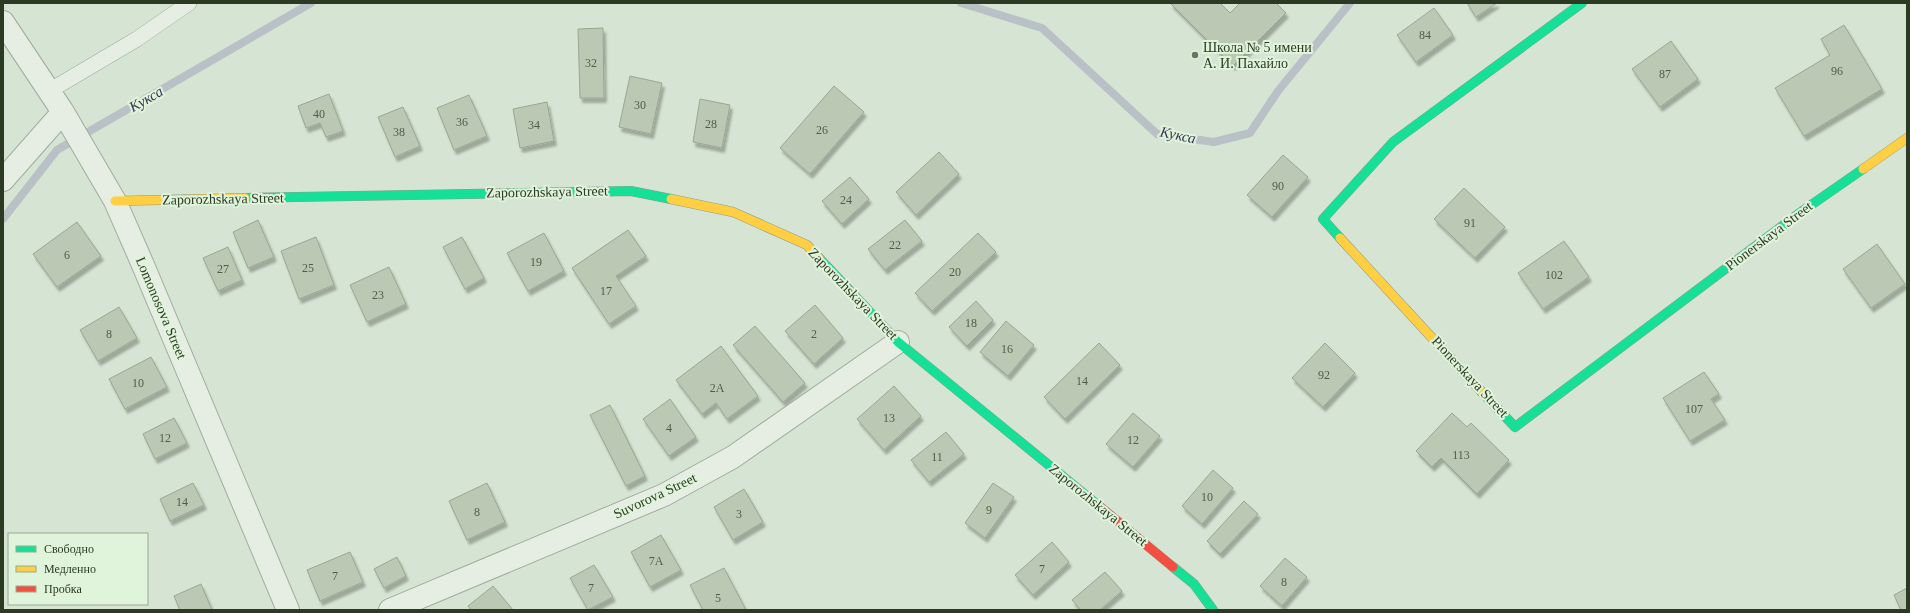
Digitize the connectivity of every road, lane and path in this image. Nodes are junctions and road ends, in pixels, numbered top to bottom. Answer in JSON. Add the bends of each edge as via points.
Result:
{"nodes":[{"id":1,"x":189,"y":3,"type":"edge"},
{"id":2,"x":1582,"y":3,"type":"edge"},
{"id":3,"x":3,"y":22,"type":"edge"},
{"id":4,"x":49,"y":91,"type":"junction"},
{"id":5,"x":67,"y":119,"type":"junction"},
{"id":6,"x":1907,"y":138,"type":"edge"},
{"id":7,"x":3,"y":180,"type":"edge"},
{"id":8,"x":115,"y":201,"type":"junction"},
{"id":9,"x":898,"y":342,"type":"junction"},
{"id":10,"x":288,"y":610,"type":"edge"},
{"id":11,"x":390,"y":610,"type":"edge"},
{"id":12,"x":1213,"y":610,"type":"edge"}],
"edges":[{"from":1,"to":4,"type":"lane","via":[[137,39]]},
{"from":2,"to":6,"type":"street","name":"Pionerskaya Street","via":[[1393,142],[1324,219],[1515,426],[1801,212]]},
{"from":3,"to":4,"type":"street","name":"Lomonosova Street"},
{"from":4,"to":5,"type":"street","name":"Lomonosova Street"},
{"from":5,"to":7,"type":"street"},
{"from":5,"to":8,"type":"street","name":"Lomonosova Street"},
{"from":8,"to":9,"type":"street","name":"Zaporozhskaya Street","via":[[631,191],[733,212],[807,245]]},
{"from":8,"to":10,"type":"street","name":"Lomonosova Street"},
{"from":9,"to":11,"type":"street","name":"Suvorova Street","via":[[733,457],[664,495]]},
{"from":9,"to":12,"type":"street","name":"Zaporozhskaya Street","via":[[1194,584]]}]}
